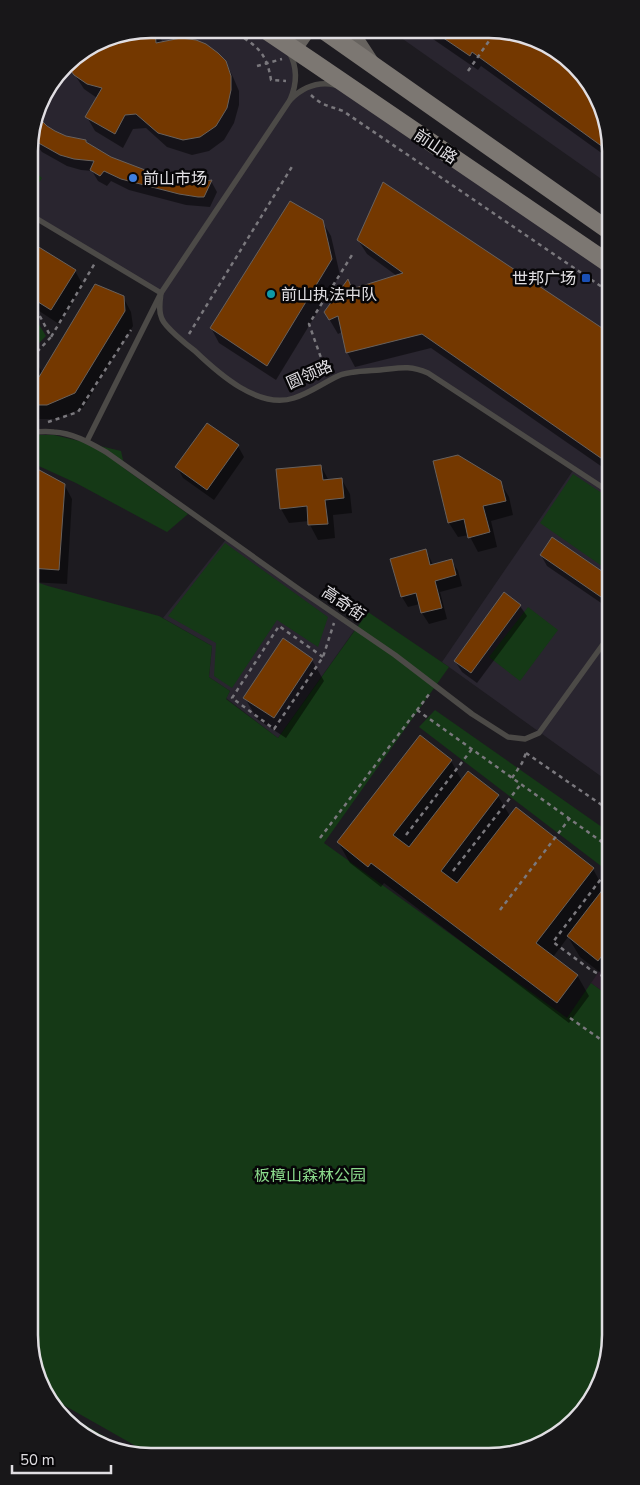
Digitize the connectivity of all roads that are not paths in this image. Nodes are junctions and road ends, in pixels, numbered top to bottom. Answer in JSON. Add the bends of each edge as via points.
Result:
{"nodes":[{"id":1,"x":334,"y":38,"type":"edge"},
{"id":2,"x":357,"y":38,"type":"edge"},
{"id":3,"x":282,"y":40,"type":"edge"},
{"id":4,"x":374,"y":66,"type":"junction"},
{"id":5,"x":358,"y":92,"type":"junction"},
{"id":6,"x":290,"y":100,"type":"junction"},
{"id":7,"x":38,"y":219,"type":"edge"},
{"id":8,"x":602,"y":226,"type":"edge"},
{"id":9,"x":602,"y":259,"type":"edge"},
{"id":10,"x":161,"y":293,"type":"junction"},
{"id":11,"x":38,"y":432,"type":"edge"},
{"id":12,"x":87,"y":441,"type":"junction"},
{"id":13,"x":602,"y":487,"type":"edge"},
{"id":14,"x":602,"y":646,"type":"edge"}],
"edges":[{"from":1,"to":4,"type":"main road","name":"前山路"},
{"from":2,"to":4,"type":"main road"},
{"from":3,"to":5,"type":"main road","name":"前山路"},
{"from":3,"to":6,"type":"lane","via":[[296,70]]},
{"from":4,"to":8,"type":"main road","name":"前山路"},
{"from":5,"to":6,"type":"lane","via":[[318,84],[305,88]]},
{"from":5,"to":9,"type":"main road","name":"前山路"},
{"from":6,"to":10,"type":"lane"},
{"from":7,"to":10,"type":"lane"},
{"from":10,"to":12,"type":"lane"},
{"from":10,"to":13,"type":"lane","name":"圆领路","via":[[162,320],[215,370],[261,397],[293,399],[340,375],[415,368],[428,373]]},
{"from":11,"to":12,"type":"lane","name":"高奇街","via":[[56,432]]},
{"from":12,"to":14,"type":"lane","name":"高奇街","via":[[396,655],[472,714],[508,737],[525,739],[539,733]]}]}
